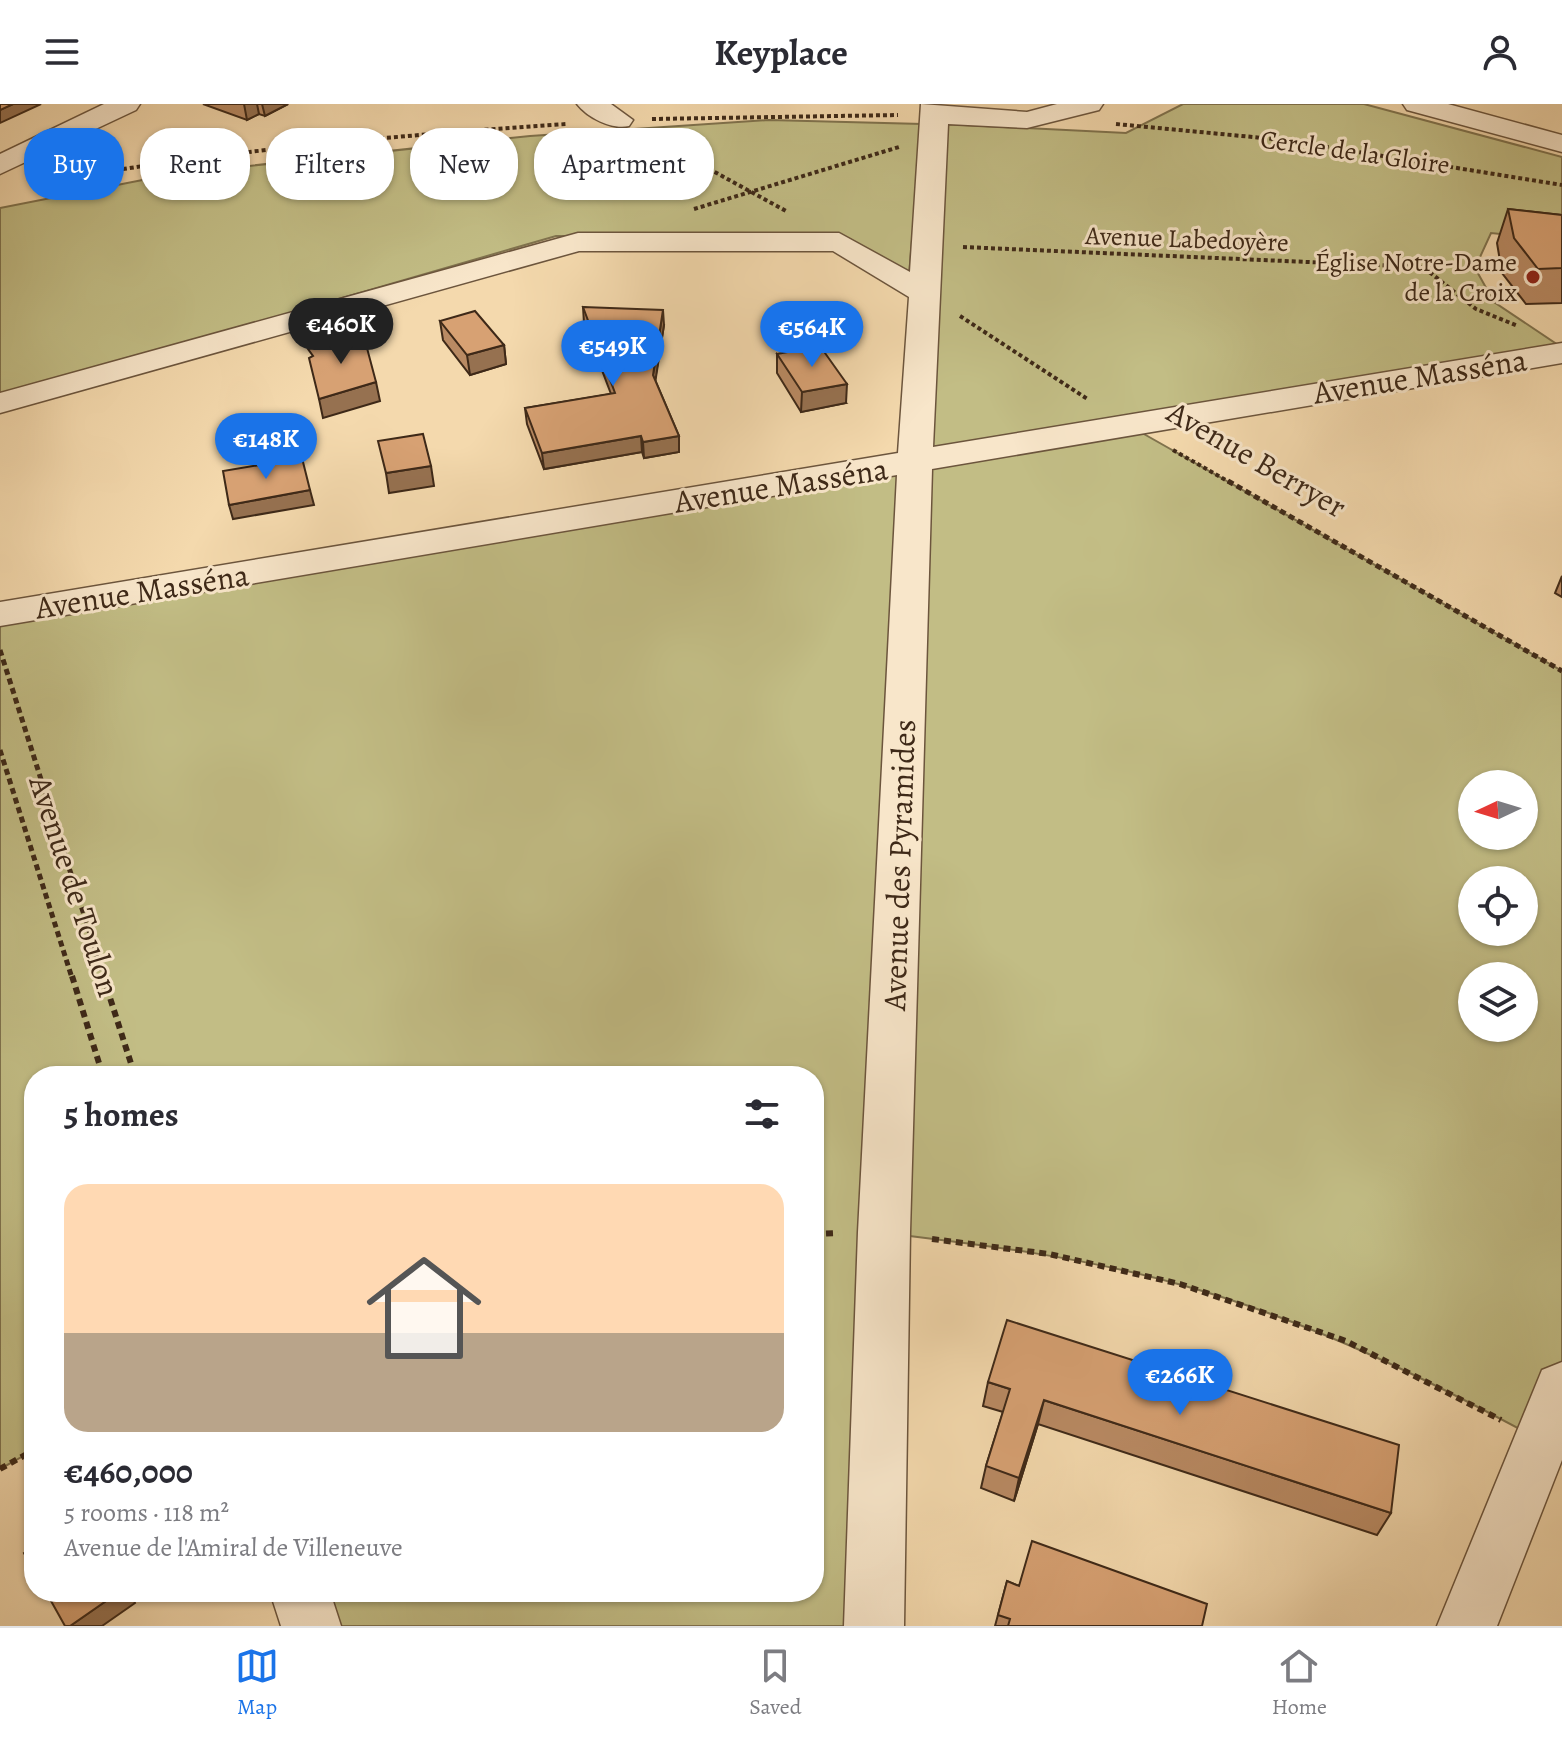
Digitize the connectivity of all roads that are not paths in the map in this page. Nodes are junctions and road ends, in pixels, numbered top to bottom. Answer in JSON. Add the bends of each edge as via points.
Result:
{"nodes":[{"id":1,"x":126,"y":104,"type":"edge"},
{"id":2,"x":591,"y":104,"type":"edge"},
{"id":3,"x":1417,"y":104,"type":"edge"},
{"id":4,"x":1096,"y":114,"type":"edge"},
{"id":5,"x":935,"y":118,"type":"edge"},
{"id":6,"x":619,"y":120,"type":"road end"},
{"id":7,"x":1562,"y":144,"type":"edge"},
{"id":8,"x":0,"y":165,"type":"edge"},
{"id":9,"x":925,"y":294,"type":"junction"},
{"id":10,"x":1562,"y":353,"type":"edge"},
{"id":11,"x":0,"y":403,"type":"edge"},
{"id":12,"x":915,"y":463,"type":"junction"},
{"id":13,"x":0,"y":614,"type":"edge"},
{"id":14,"x":1562,"y":1388,"type":"edge"},
{"id":15,"x":303,"y":1602,"type":"edge"},
{"id":16,"x":311,"y":1626,"type":"edge"},
{"id":17,"x":874,"y":1626,"type":"edge"},
{"id":18,"x":1467,"y":1626,"type":"edge"}],
"edges":[{"from":1,"to":8,"type":"street"},
{"from":2,"to":6,"type":"street"},
{"from":3,"to":7,"type":"street"},
{"from":4,"to":5,"type":"street","via":[[1027,120]]},
{"from":5,"to":9,"type":"street","name":"Avenue des Pyramides"},
{"from":9,"to":11,"type":"street","via":[[839,242],[578,242]]},
{"from":9,"to":12,"type":"street","name":"Avenue des Pyramides"},
{"from":10,"to":12,"type":"street","name":"Avenue Masséna"},
{"from":12,"to":13,"type":"street","name":"Avenue Masséna"},
{"from":12,"to":17,"type":"street","name":"Avenue des Pyramides"},
{"from":14,"to":18,"type":"street"},
{"from":15,"to":16,"type":"street"}]}
